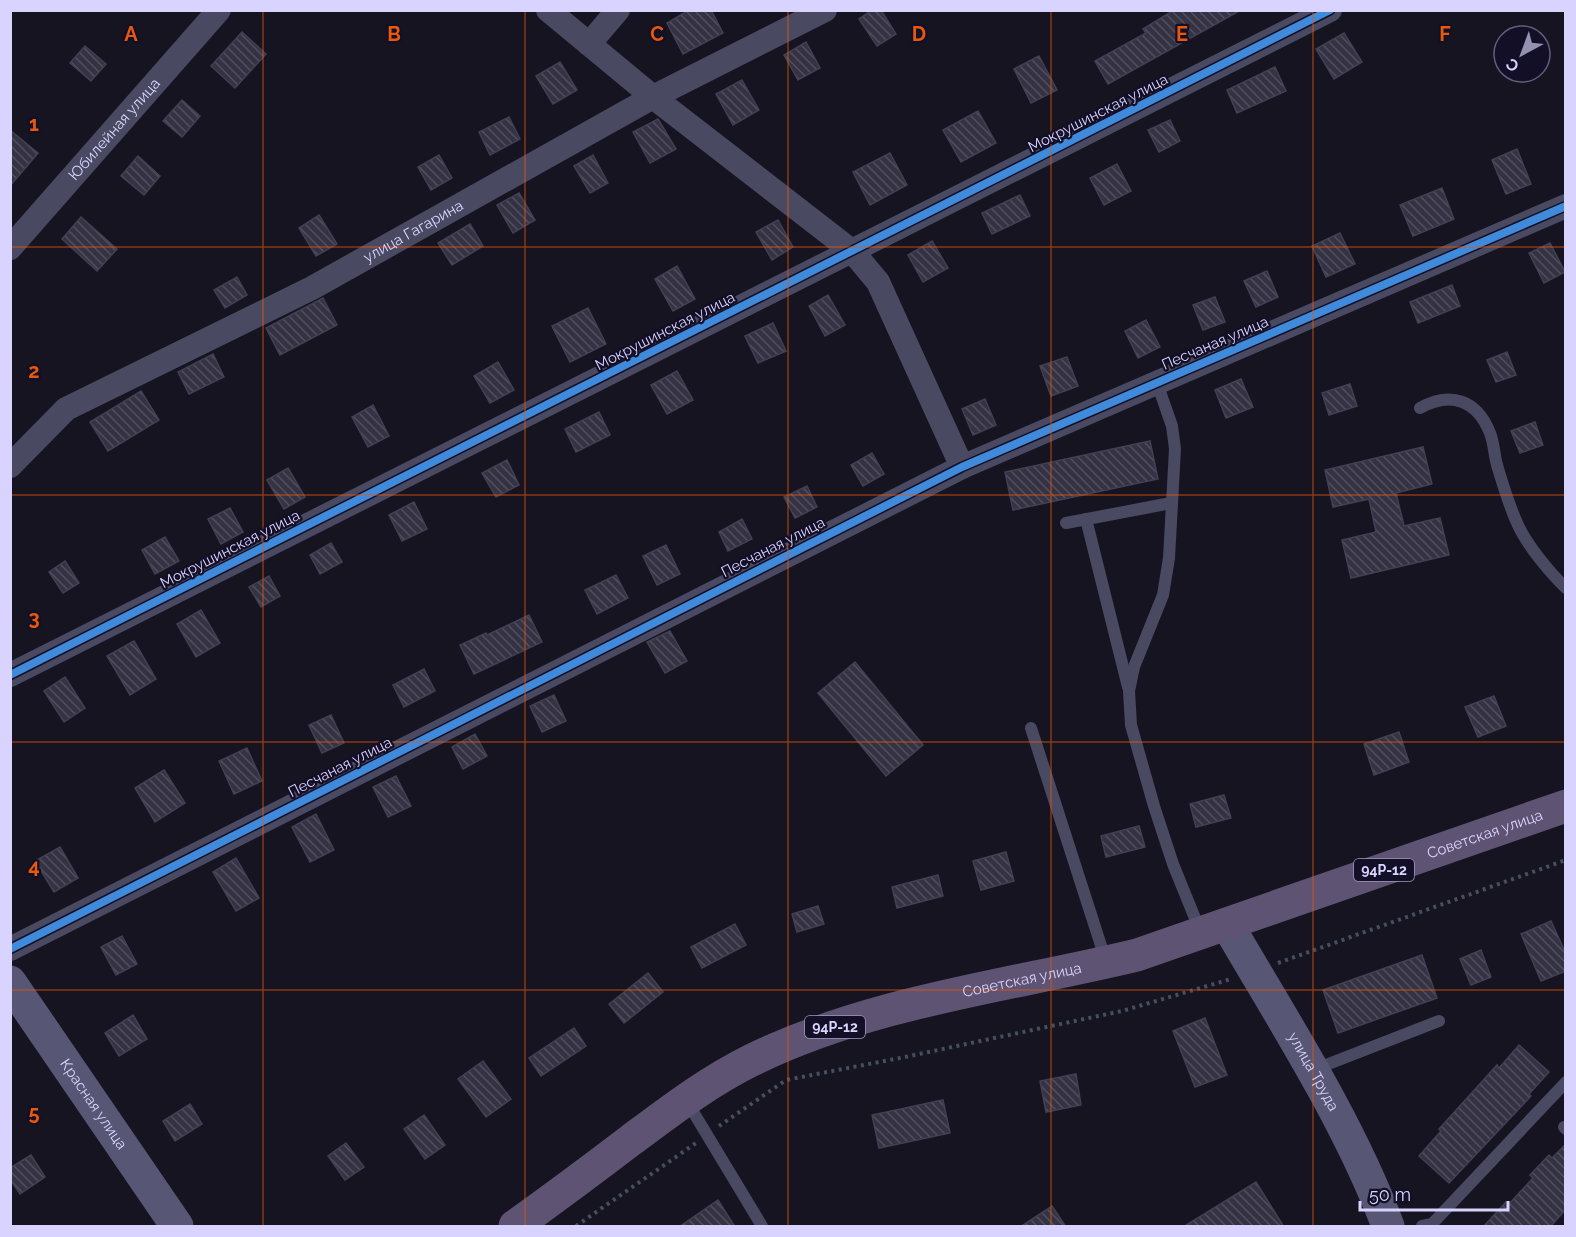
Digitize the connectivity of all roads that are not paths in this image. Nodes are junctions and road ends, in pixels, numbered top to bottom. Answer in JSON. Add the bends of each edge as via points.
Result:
{"nodes":[{"id":1,"x":219,"y":10,"type":"edge"},
{"id":2,"x":548,"y":10,"type":"edge"},
{"id":3,"x":618,"y":10,"type":"edge"},
{"id":4,"x":825,"y":10,"type":"edge"},
{"id":5,"x":1330,"y":10,"type":"edge"},
{"id":6,"x":589,"y":44,"type":"junction"},
{"id":7,"x":653,"y":97,"type":"junction"},
{"id":8,"x":1566,"y":206,"type":"edge"},
{"id":9,"x":10,"y":248,"type":"edge"},
{"id":10,"x":853,"y":252,"type":"junction"},
{"id":11,"x":1157,"y":382,"type":"junction"},
{"id":12,"x":1420,"y":408,"type":"dead end"},
{"id":13,"x":10,"y":466,"type":"edge"},
{"id":14,"x":962,"y":467,"type":"junction"},
{"id":15,"x":1171,"y":503,"type":"junction"},
{"id":16,"x":1086,"y":519,"type":"junction"},
{"id":17,"x":1066,"y":523,"type":"dead end"},
{"id":18,"x":1566,"y":588,"type":"edge"},
{"id":19,"x":10,"y":675,"type":"edge"},
{"id":20,"x":1129,"y":691,"type":"junction"},
{"id":21,"x":1031,"y":728,"type":"dead end"},
{"id":22,"x":1566,"y":806,"type":"edge"},
{"id":23,"x":1214,"y":928,"type":"junction"},
{"id":24,"x":10,"y":949,"type":"edge"},
{"id":25,"x":1106,"y":962,"type":"junction"},
{"id":26,"x":10,"y":982,"type":"edge"},
{"id":27,"x":1439,"y":1021,"type":"dead end"},
{"id":28,"x":1312,"y":1071,"type":"junction"},
{"id":29,"x":1566,"y":1082,"type":"edge"},
{"id":30,"x":685,"y":1100,"type":"junction"},
{"id":31,"x":177,"y":1227,"type":"edge"},
{"id":32,"x":515,"y":1227,"type":"edge"},
{"id":33,"x":762,"y":1227,"type":"edge"},
{"id":34,"x":1388,"y":1227,"type":"edge"},
{"id":35,"x":1422,"y":1227,"type":"edge"}],
"edges":[{"from":1,"to":9,"type":"street","name":"Юбилейная улица"},
{"from":2,"to":6,"type":"street"},
{"from":3,"to":6,"type":"street"},
{"from":4,"to":7,"type":"street","name":"улица Гагарина"},
{"from":5,"to":10,"type":"street","name":"Мокрушинская улица"},
{"from":6,"to":7,"type":"street"},
{"from":7,"to":10,"type":"street"},
{"from":7,"to":13,"type":"street","name":"улица Гагарина","via":[[312,288],[66,409]]},
{"from":8,"to":11,"type":"street","name":"Песчаная улица"},
{"from":10,"to":14,"type":"street","via":[[878,282]]},
{"from":10,"to":19,"type":"street","name":"Мокрушинская улица"},
{"from":11,"to":14,"type":"street","name":"Песчаная улица"},
{"from":11,"to":15,"type":"lane","via":[[1172,426],[1175,449]]},
{"from":12,"to":18,"type":"lane","via":[[1432,402],[1461,401],[1472,406],[1490,434],[1519,528]]},
{"from":14,"to":24,"type":"street","name":"Песчаная улица"},
{"from":15,"to":16,"type":"lane"},
{"from":15,"to":20,"type":"lane","via":[[1163,595],[1134,667]]},
{"from":16,"to":17,"type":"lane"},
{"from":16,"to":20,"type":"lane"},
{"from":20,"to":23,"type":"lane","via":[[1131,725],[1173,864]]},
{"from":21,"to":25,"type":"lane"},
{"from":22,"to":23,"type":"main road","name":"Советская улица","number":"94Р-12"},
{"from":23,"to":25,"type":"main road","name":"Советская улица","number":"94Р-12"},
{"from":23,"to":28,"type":"street","name":"улица Труда","via":[[1254,971]]},
{"from":25,"to":30,"type":"main road","name":"Советская улица","number":"94Р-12","via":[[916,1003],[814,1033],[751,1060]]},
{"from":26,"to":31,"type":"street","name":"Красная улица"},
{"from":27,"to":28,"type":"lane"},
{"from":28,"to":34,"type":"street","name":"улица Труда","via":[[1375,1191]]},
{"from":29,"to":35,"type":"lane","via":[[1432,1224]]},
{"from":30,"to":32,"type":"main road","name":"Советская улица","number":"94Р-12"},
{"from":30,"to":33,"type":"lane"}]}
